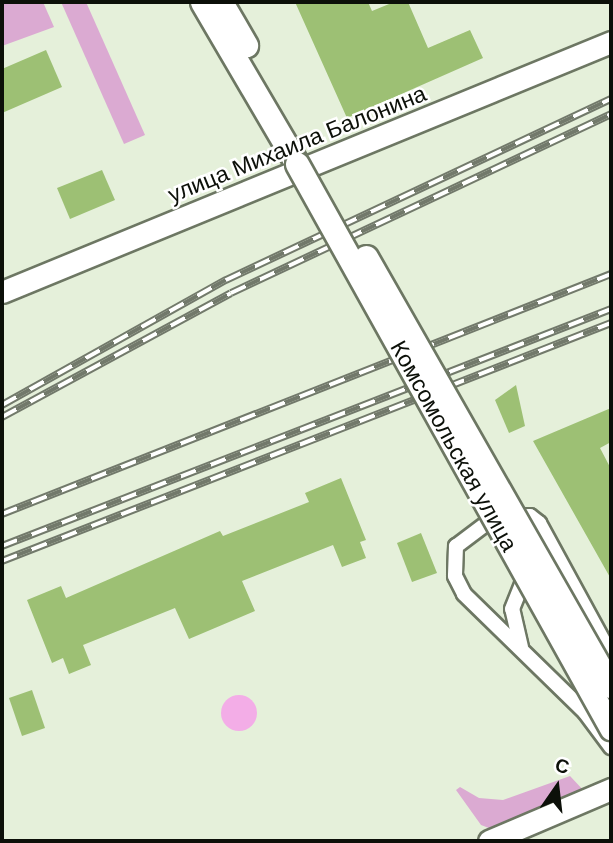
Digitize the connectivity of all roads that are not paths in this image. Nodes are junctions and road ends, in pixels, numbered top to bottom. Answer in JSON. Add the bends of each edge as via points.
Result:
{"nodes":[{"id":1,"x":202,"y":2,"type":"edge"},
{"id":2,"x":221,"y":2,"type":"edge"},
{"id":3,"x":611,"y":42,"type":"edge"},
{"id":4,"x":303,"y":161,"type":"junction"},
{"id":5,"x":2,"y":292,"type":"edge"},
{"id":6,"x":571,"y":581,"type":"junction"},
{"id":7,"x":523,"y":652,"type":"junction"},
{"id":8,"x":611,"y":655,"type":"edge"},
{"id":9,"x":611,"y":686,"type":"edge"},
{"id":10,"x":611,"y":728,"type":"edge"},
{"id":11,"x":611,"y":747,"type":"edge"},
{"id":12,"x":611,"y":789,"type":"edge"},
{"id":13,"x":489,"y":841,"type":"edge"}],
"edges":[{"from":1,"to":4,"type":"main road"},
{"from":2,"to":4,"type":"main road"},
{"from":3,"to":5,"type":"street","name":"улица Михаила Балонина"},
{"from":4,"to":9,"type":"main road","name":"Комсомольская улица","bridge":true},
{"from":4,"to":10,"type":"main road","name":"Комсомольская улица","bridge":true},
{"from":6,"to":7,"type":"street","via":[[556,572],[522,584],[512,609]]},
{"from":6,"to":7,"type":"street","via":[[530,516],[487,523],[456,546],[458,586]]},
{"from":6,"to":8,"type":"street"},
{"from":7,"to":11,"type":"street","via":[[585,712]]},
{"from":12,"to":13,"type":"street"}]}
